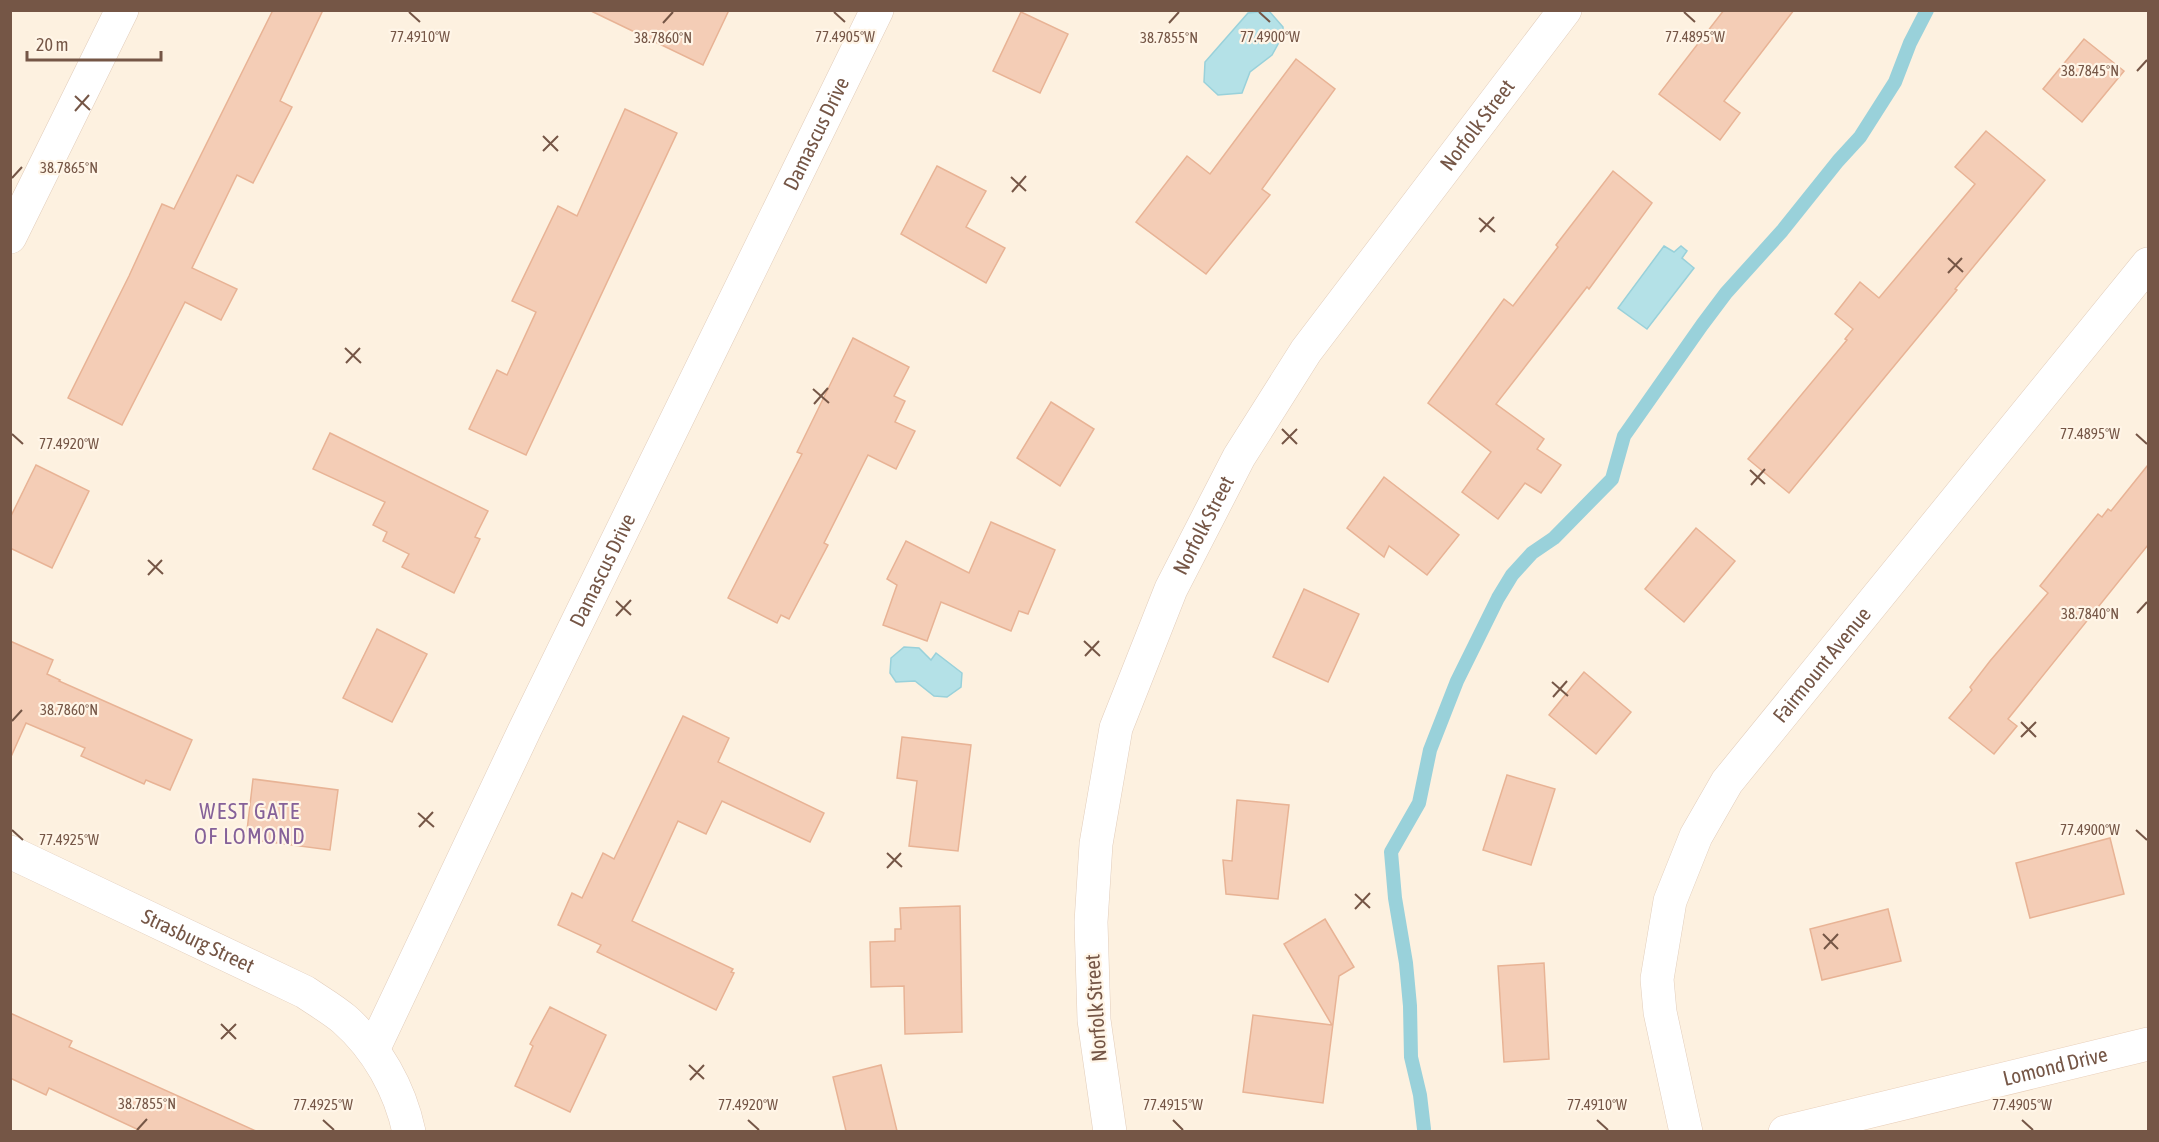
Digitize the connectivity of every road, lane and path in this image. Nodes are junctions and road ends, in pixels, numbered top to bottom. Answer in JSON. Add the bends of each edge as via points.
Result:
{"nodes":[{"id":1,"x":122,"y":10,"type":"edge"},
{"id":2,"x":877,"y":10,"type":"edge"},
{"id":3,"x":1564,"y":10,"type":"edge"},
{"id":4,"x":10,"y":237,"type":"edge"},
{"id":5,"x":2148,"y":264,"type":"edge"},
{"id":6,"x":10,"y":852,"type":"edge"},
{"id":7,"x":2148,"y":1044,"type":"edge"},
{"id":8,"x":373,"y":1050,"type":"junction"},
{"id":9,"x":409,"y":1131,"type":"edge"},
{"id":10,"x":1110,"y":1131,"type":"edge"},
{"id":11,"x":1686,"y":1131,"type":"edge"},
{"id":12,"x":1785,"y":1131,"type":"edge"}],
"edges":[{"from":1,"to":4,"type":"street"},
{"from":2,"to":8,"type":"street","name":"Damascus Drive","via":[[525,727]]},
{"from":3,"to":10,"type":"street","name":"Norfolk Street","via":[[1306,351],[1239,456],[1166,600],[1116,728],[1096,844],[1091,922],[1094,1020]]},
{"from":5,"to":11,"type":"street","name":"Fairmount Avenue","via":[[1727,782],[1710,811],[1670,901],[1658,979],[1660,1012]]},
{"from":6,"to":8,"type":"street","name":"Strasburg Street","via":[[305,992],[344,1019]]},
{"from":7,"to":12,"type":"street","name":"Lomond Drive"},
{"from":8,"to":9,"type":"street","via":[[390,1077]]}]}
